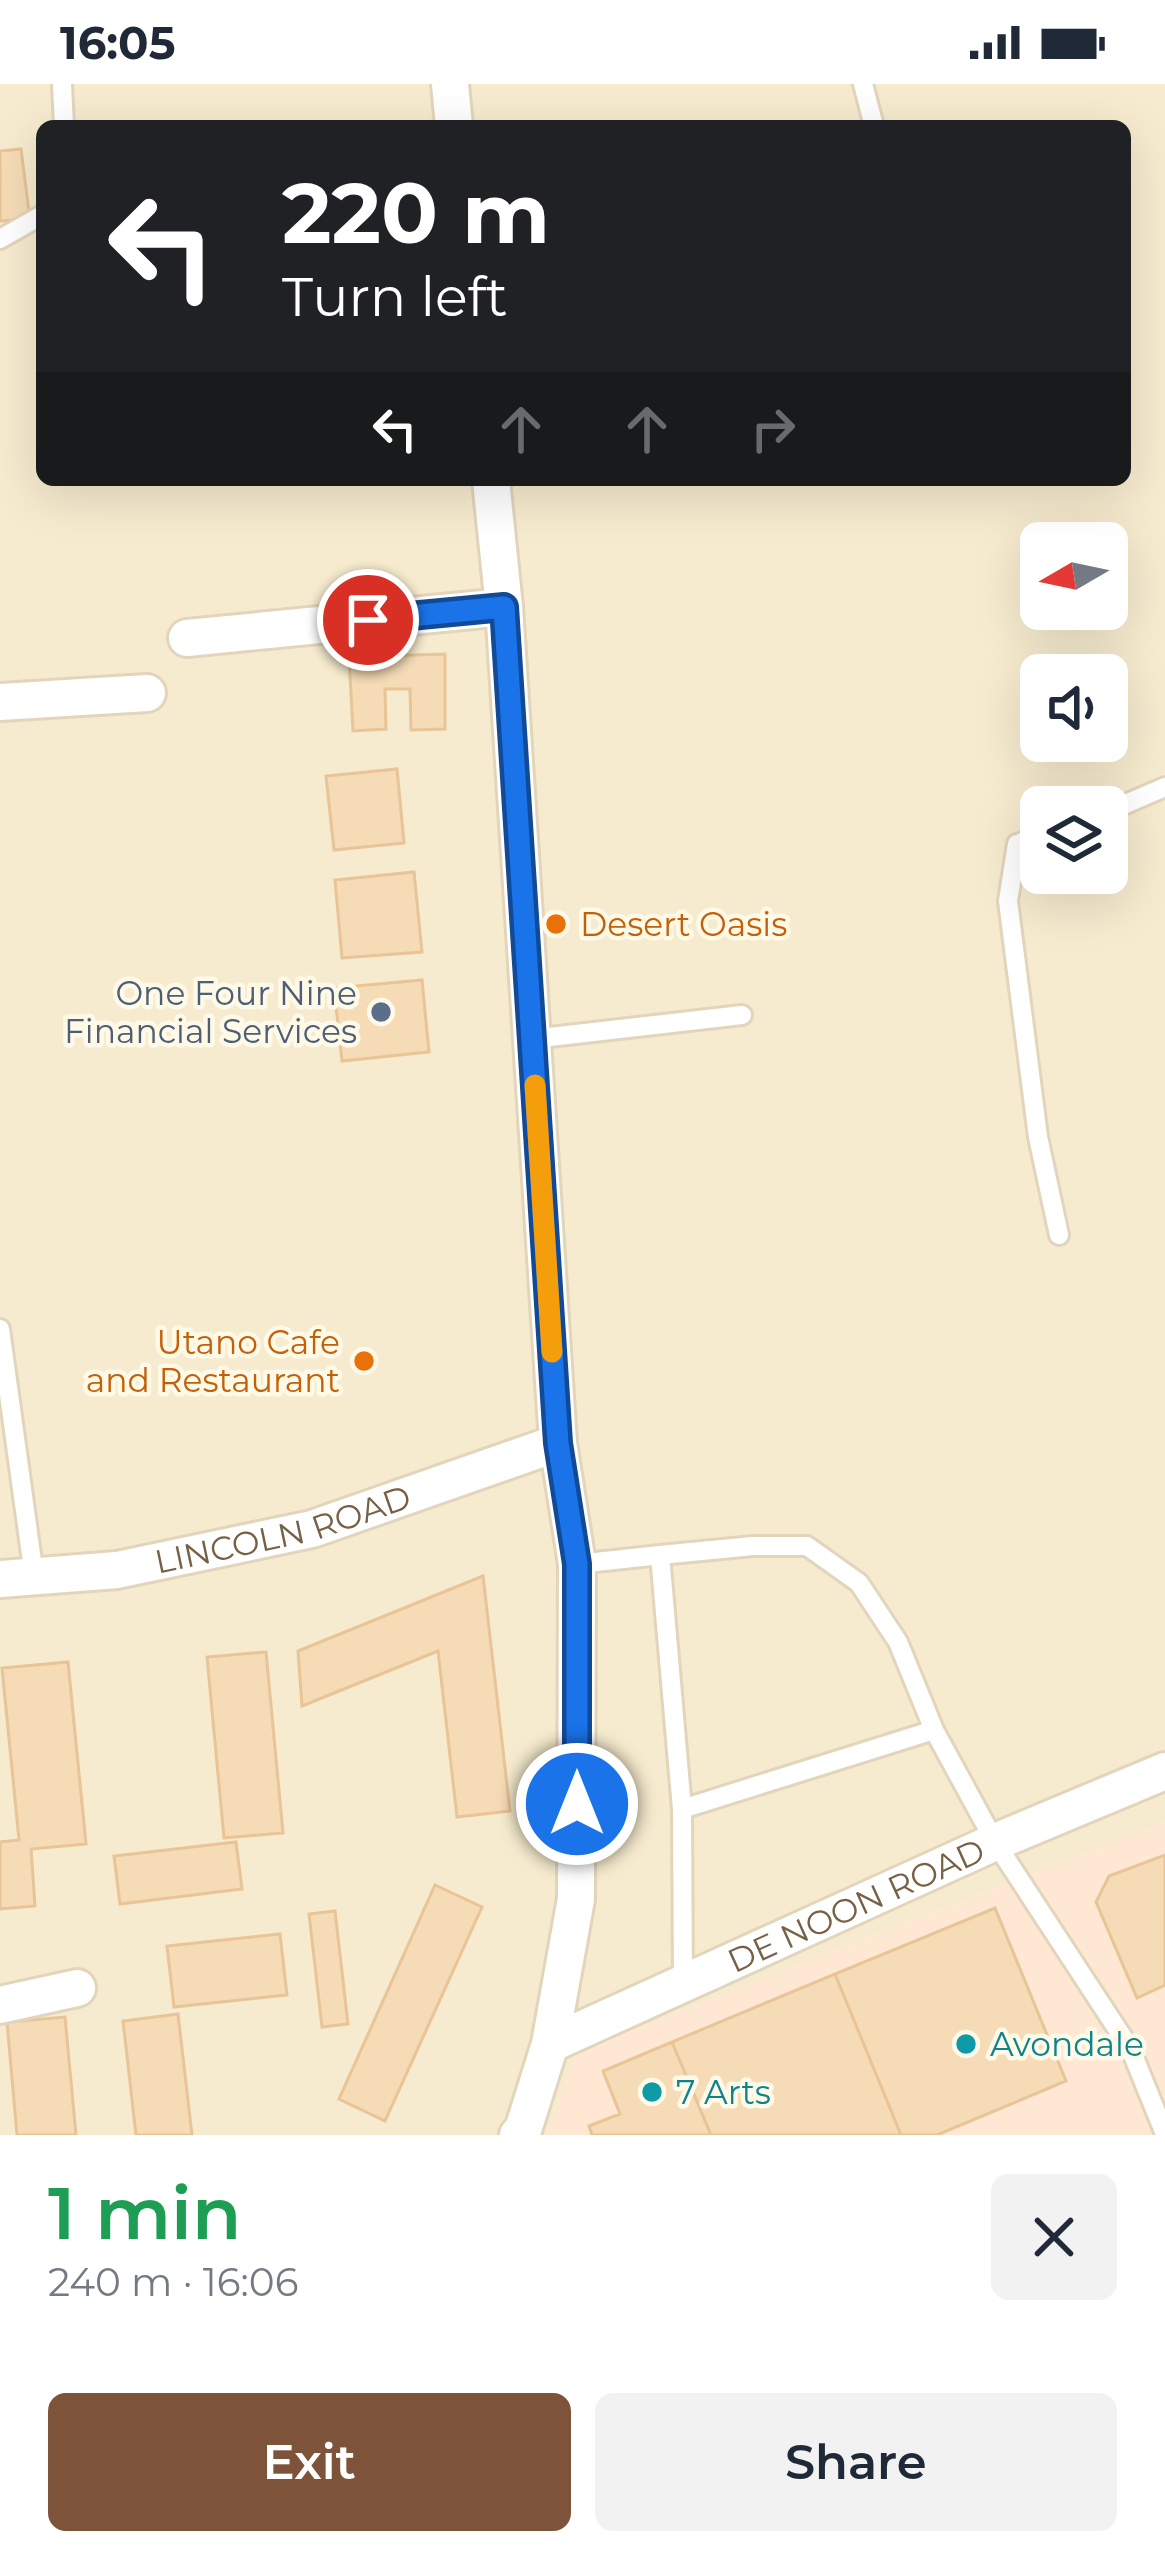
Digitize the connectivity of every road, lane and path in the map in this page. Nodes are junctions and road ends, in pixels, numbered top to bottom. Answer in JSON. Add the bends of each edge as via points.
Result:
{"nodes":[{"id":1,"x":62,"y":84,"type":"edge"},
{"id":2,"x":450,"y":84,"type":"edge"},
{"id":3,"x":863,"y":84,"type":"edge"},
{"id":4,"x":64,"y":120,"type":"edge"},
{"id":5,"x":453,"y":120,"type":"edge"},
{"id":6,"x":872,"y":120,"type":"edge"},
{"id":7,"x":36,"y":218,"type":"edge"},
{"id":8,"x":0,"y":239,"type":"edge"},
{"id":9,"x":491,"y":486,"type":"edge"},
{"id":10,"x":504,"y":607,"type":"junction"},
{"id":11,"x":187,"y":638,"type":"dead end"},
{"id":12,"x":147,"y":693,"type":"dead end"},
{"id":13,"x":0,"y":702,"type":"edge"},
{"id":14,"x":1165,"y":787,"type":"edge"},
{"id":15,"x":1128,"y":803,"type":"edge"},
{"id":16,"x":1020,"y":843,"type":"edge"},
{"id":17,"x":742,"y":1015,"type":"dead end"},
{"id":18,"x":532,"y":1039,"type":"junction"},
{"id":19,"x":1059,"y":1235,"type":"dead end"},
{"id":20,"x":0,"y":1329,"type":"edge"},
{"id":21,"x":558,"y":1443,"type":"junction"},
{"id":22,"x":660,"y":1555,"type":"junction"},
{"id":23,"x":577,"y":1564,"type":"junction"},
{"id":24,"x":17,"y":1578,"type":"edge"},
{"id":25,"x":934,"y":1730,"type":"junction"},
{"id":26,"x":1165,"y":1771,"type":"edge"},
{"id":27,"x":682,"y":1809,"type":"junction"},
{"id":28,"x":995,"y":1842,"type":"junction"},
{"id":29,"x":683,"y":1987,"type":"junction"},
{"id":30,"x":77,"y":1988,"type":"dead end"},
{"id":31,"x":0,"y":2005,"type":"edge"},
{"id":32,"x":550,"y":2044,"type":"junction"},
{"id":33,"x":522,"y":2134,"type":"edge"},
{"id":34,"x":1165,"y":2134,"type":"edge"}],
"edges":[{"from":1,"to":4,"type":"lane"},
{"from":2,"to":5,"type":"street"},
{"from":3,"to":6,"type":"lane"},
{"from":7,"to":8,"type":"lane"},
{"from":9,"to":10,"type":"street"},
{"from":10,"to":11,"type":"street"},
{"from":10,"to":18,"type":"street"},
{"from":12,"to":13,"type":"street"},
{"from":14,"to":15,"type":"lane"},
{"from":16,"to":19,"type":"lane","via":[[1008,901],[1037,1137]]},
{"from":17,"to":18,"type":"lane"},
{"from":18,"to":21,"type":"street"},
{"from":20,"to":24,"type":"lane"},
{"from":21,"to":23,"type":"street"},
{"from":21,"to":24,"type":"street","name":"LINCOLN ROAD","via":[[312,1529],[117,1570]]},
{"from":22,"to":23,"type":"lane"},
{"from":22,"to":25,"type":"lane","via":[[807,1546],[859,1583],[898,1642]]},
{"from":22,"to":27,"type":"lane"},
{"from":23,"to":32,"type":"street","via":[[576,1899]]},
{"from":25,"to":27,"type":"lane"},
{"from":25,"to":28,"type":"lane"},
{"from":26,"to":28,"type":"street","name":"DE NOON ROAD"},
{"from":27,"to":29,"type":"lane"},
{"from":28,"to":29,"type":"street","name":"DE NOON ROAD"},
{"from":28,"to":34,"type":"lane","via":[[1130,2050]]},
{"from":29,"to":32,"type":"street","name":"DE NOON ROAD"},
{"from":30,"to":31,"type":"street"},
{"from":32,"to":33,"type":"street"}]}
